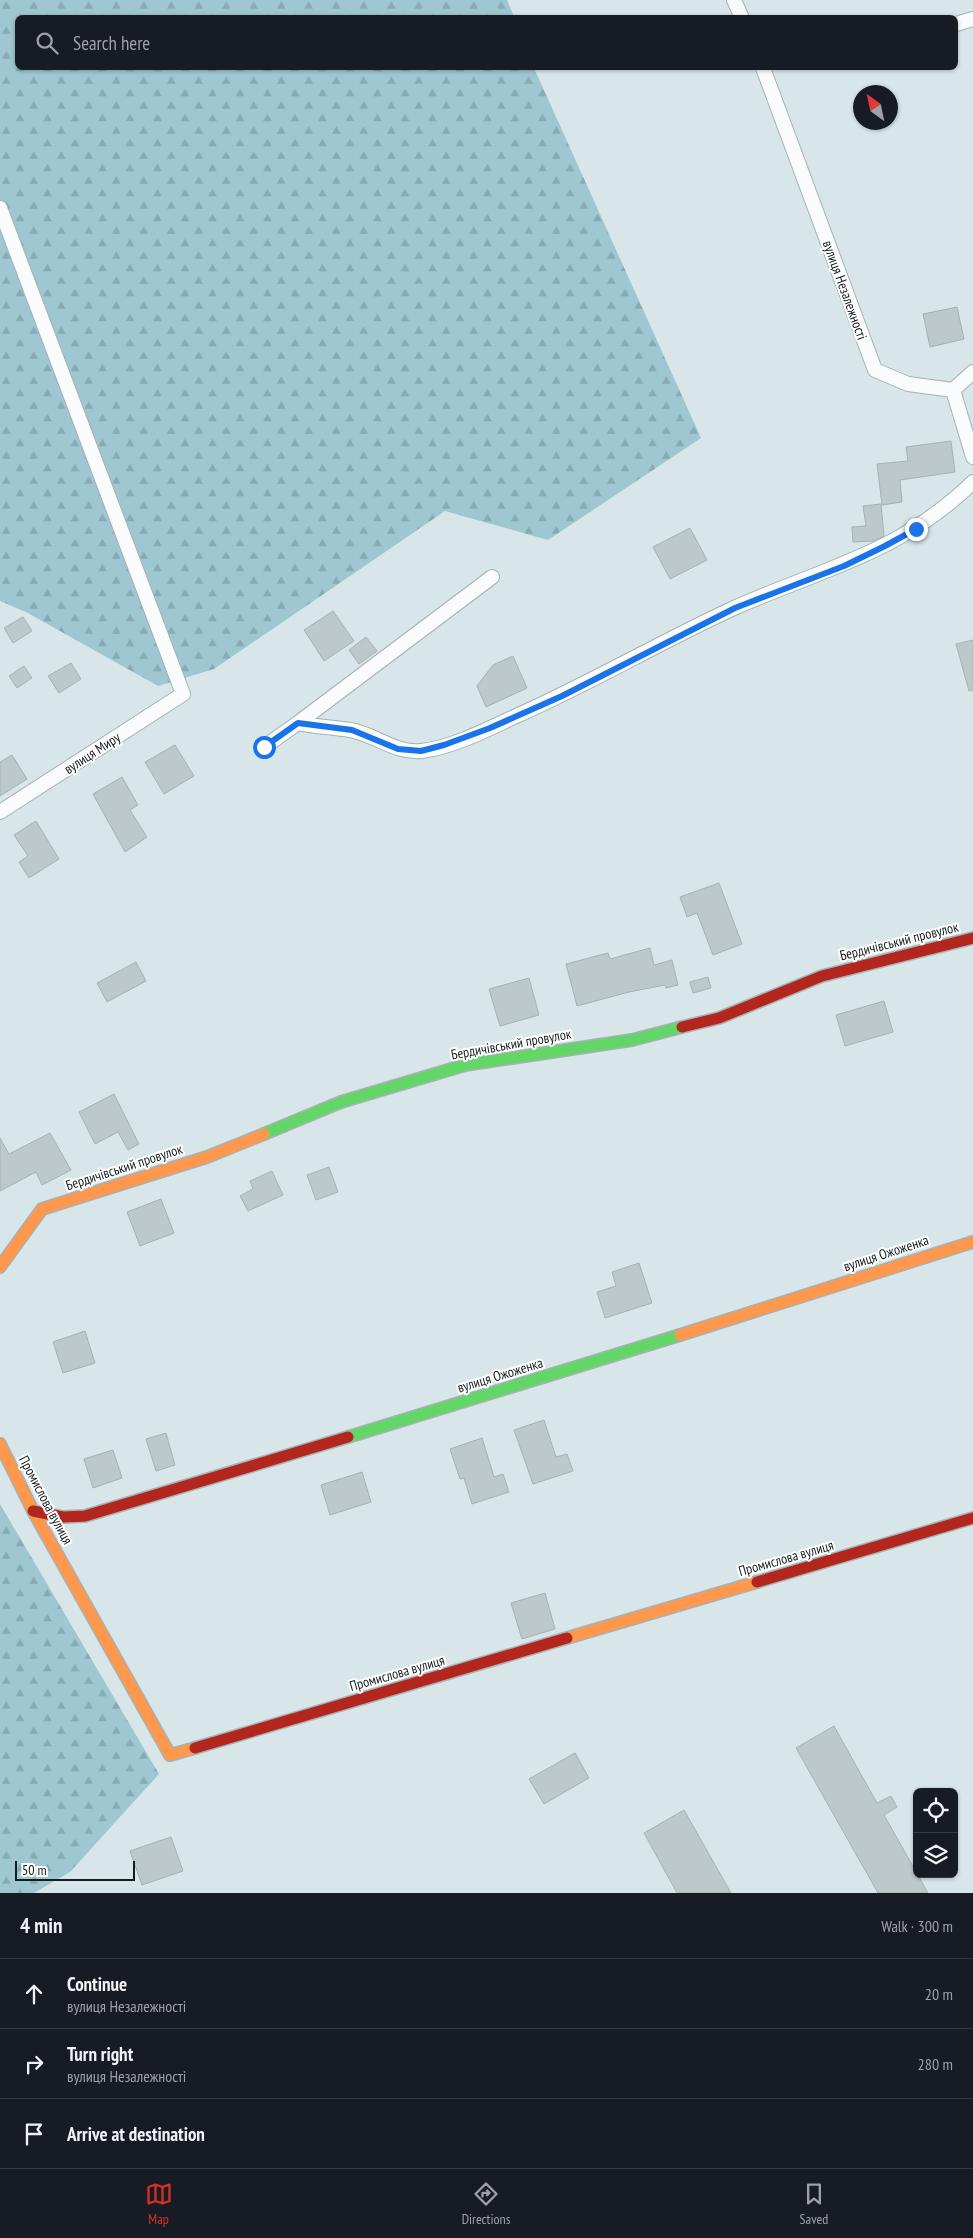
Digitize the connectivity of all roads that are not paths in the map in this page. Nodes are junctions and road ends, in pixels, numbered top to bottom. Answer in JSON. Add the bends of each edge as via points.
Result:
{"nodes":[{"id":1,"x":734,"y":0,"type":"edge"},
{"id":2,"x":741,"y":15,"type":"edge"},
{"id":3,"x":973,"y":19,"type":"edge"},
{"id":4,"x":958,"y":23,"type":"edge"},
{"id":5,"x":768,"y":70,"type":"edge"},
{"id":6,"x":0,"y":208,"type":"edge"},
{"id":7,"x":973,"y":372,"type":"edge"},
{"id":8,"x":953,"y":390,"type":"junction"},
{"id":9,"x":973,"y":457,"type":"edge"},
{"id":10,"x":973,"y":482,"type":"edge"},
{"id":11,"x":492,"y":577,"type":"dead end"},
{"id":12,"x":298,"y":723,"type":"junction"},
{"id":13,"x":264,"y":747,"type":"dead end"},
{"id":14,"x":0,"y":812,"type":"edge"},
{"id":15,"x":973,"y":938,"type":"edge"},
{"id":16,"x":973,"y":1242,"type":"edge"},
{"id":17,"x":0,"y":1267,"type":"edge"},
{"id":18,"x":0,"y":1444,"type":"edge"},
{"id":19,"x":33,"y":1511,"type":"junction"},
{"id":20,"x":973,"y":1518,"type":"edge"}],
"edges":[{"from":1,"to":2,"type":"street"},
{"from":3,"to":4,"type":"street"},
{"from":5,"to":8,"type":"street","name":"вулиця Незалежності","via":[[875,370],[908,384]]},
{"from":6,"to":14,"type":"street","name":"вулиця Миру","via":[[183,694]]},
{"from":7,"to":8,"type":"street"},
{"from":8,"to":9,"type":"street"},
{"from":10,"to":12,"type":"street","via":[[940,512],[885,546],[844,566],[735,608],[562,696],[444,745],[421,751],[398,749],[352,730]]},
{"from":11,"to":12,"type":"street"},
{"from":12,"to":13,"type":"street"},
{"from":15,"to":17,"type":"street","name":"Бердичівський провулок","via":[[822,976],[719,1018],[632,1040],[466,1065],[340,1102],[207,1157],[42,1209]]},
{"from":16,"to":19,"type":"street","name":"вулиця Ожоженка","via":[[557,1374],[85,1516],[63,1517]]},
{"from":18,"to":19,"type":"street","name":"Промислова вулиця"},
{"from":19,"to":20,"type":"street","name":"Промислова вулиця","via":[[170,1755]]}]}
